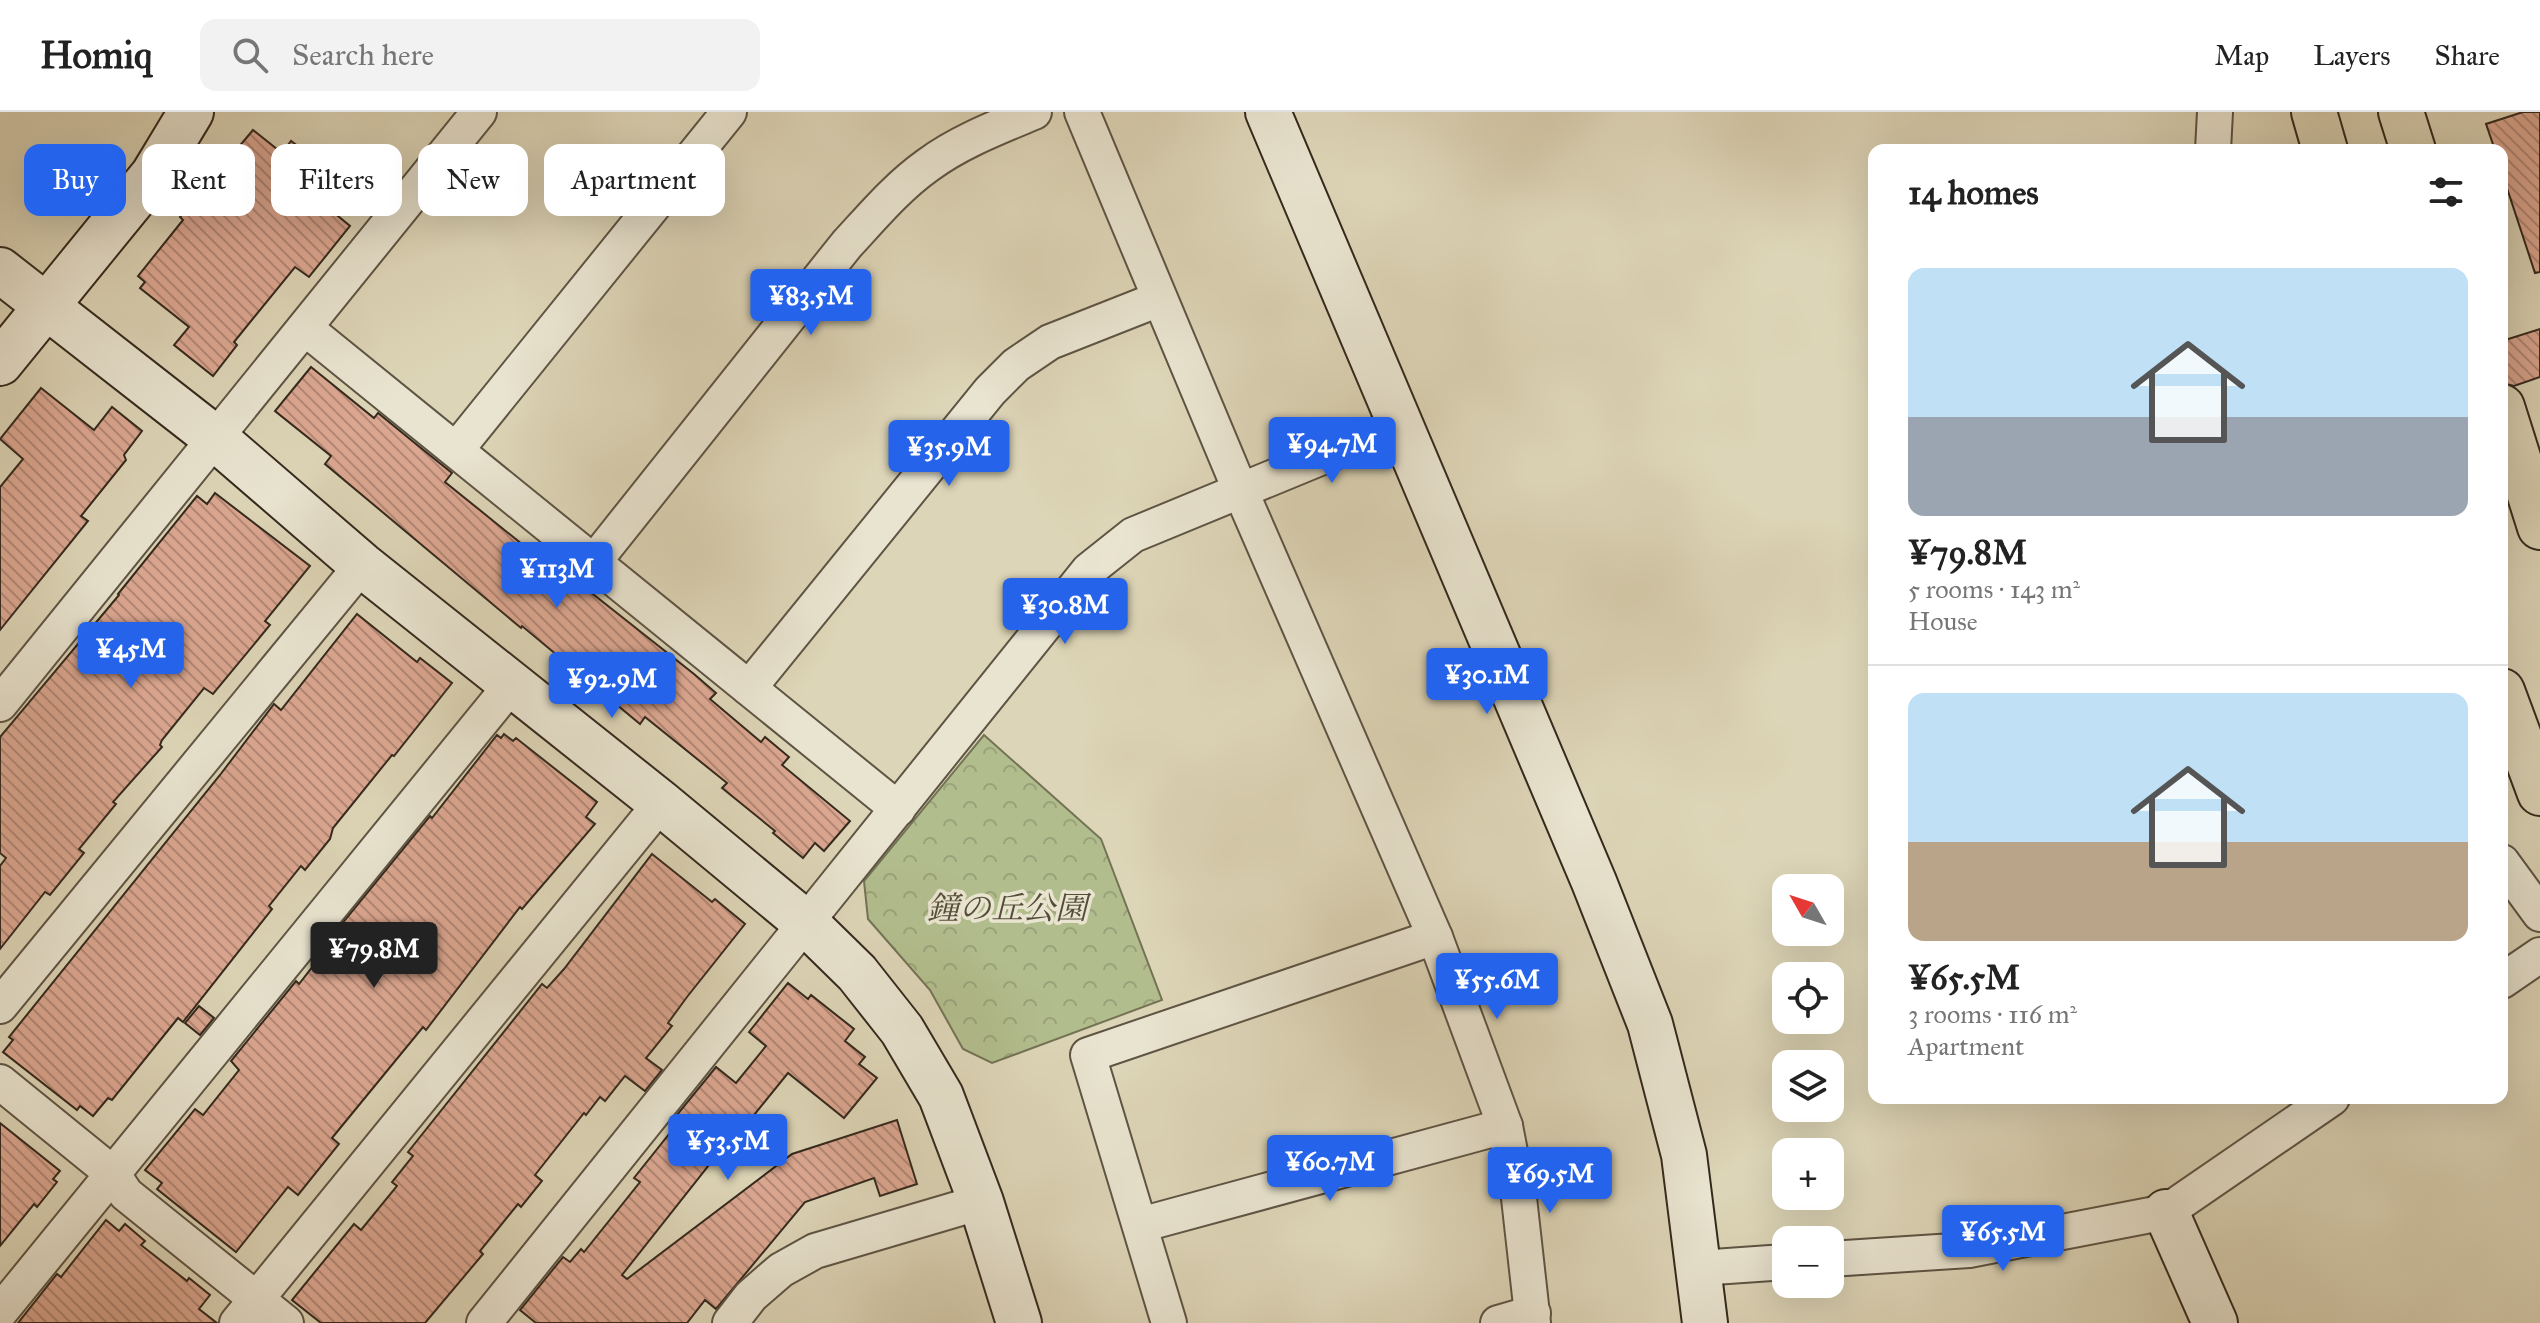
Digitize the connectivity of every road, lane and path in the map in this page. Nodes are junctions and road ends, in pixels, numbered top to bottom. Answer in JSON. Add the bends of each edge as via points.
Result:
{"nodes":[{"id":1,"x":191,"y":112,"type":"edge"},
{"id":2,"x":479,"y":112,"type":"edge"},
{"id":3,"x":729,"y":112,"type":"edge"},
{"id":4,"x":1034,"y":112,"type":"edge"},
{"id":5,"x":1082,"y":112,"type":"edge"},
{"id":6,"x":1268,"y":112,"type":"edge"},
{"id":7,"x":2215,"y":112,"type":"edge"},
{"id":8,"x":2314,"y":112,"type":"edge"},
{"id":9,"x":2213,"y":144,"type":"edge"},
{"id":10,"x":2323,"y":144,"type":"edge"},
{"id":11,"x":0,"y":270,"type":"edge"},
{"id":12,"x":1159,"y":299,"type":"junction"},
{"id":13,"x":46,"y":307,"type":"junction"},
{"id":14,"x":305,"y":328,"type":"junction"},
{"id":15,"x":0,"y":363,"type":"edge"},
{"id":16,"x":1400,"y":425,"type":"junction"},
{"id":17,"x":2508,"y":426,"type":"edge"},
{"id":18,"x":215,"y":438,"type":"junction"},
{"id":19,"x":456,"y":450,"type":"junction"},
{"id":20,"x":1241,"y":492,"type":"junction"},
{"id":21,"x":2540,"y":527,"type":"edge"},
{"id":22,"x":593,"y":563,"type":"junction"},
{"id":23,"x":362,"y":565,"type":"junction"},
{"id":24,"x":512,"y":684,"type":"junction"},
{"id":25,"x":749,"y":688,"type":"junction"},
{"id":26,"x":0,"y":704,"type":"edge"},
{"id":27,"x":2508,"y":707,"type":"edge"},
{"id":28,"x":2538,"y":785,"type":"edge"},
{"id":29,"x":661,"y":803,"type":"junction"},
{"id":30,"x":898,"y":809,"type":"junction"},
{"id":31,"x":2508,"y":870,"type":"edge"},
{"id":32,"x":2540,"y":914,"type":"edge"},
{"id":33,"x":807,"y":924,"type":"junction"},
{"id":34,"x":1435,"y":937,"type":"junction"},
{"id":35,"x":2540,"y":955,"type":"edge"},
{"id":36,"x":2508,"y":977,"type":"edge"},
{"id":37,"x":0,"y":1006,"type":"edge"},
{"id":38,"x":0,"y":1082,"type":"edge"},
{"id":39,"x":2323,"y":1104,"type":"edge"},
{"id":40,"x":1505,"y":1126,"type":"junction"},
{"id":41,"x":112,"y":1173,"type":"junction"},
{"id":42,"x":981,"y":1202,"type":"junction"},
{"id":43,"x":2166,"y":1212,"type":"junction"},
{"id":44,"x":1140,"y":1225,"type":"junction"},
{"id":45,"x":1844,"y":1258,"type":"edge"},
{"id":46,"x":1772,"y":1263,"type":"edge"},
{"id":47,"x":1699,"y":1268,"type":"junction"},
{"id":48,"x":247,"y":1311,"type":"edge"},
{"id":49,"x":0,"y":1312,"type":"edge"},
{"id":50,"x":1533,"y":1318,"type":"edge"},
{"id":51,"x":286,"y":1323,"type":"edge"},
{"id":52,"x":484,"y":1323,"type":"edge"},
{"id":53,"x":730,"y":1323,"type":"edge"},
{"id":54,"x":1019,"y":1323,"type":"edge"},
{"id":55,"x":1169,"y":1323,"type":"edge"},
{"id":56,"x":1498,"y":1323,"type":"edge"},
{"id":57,"x":1705,"y":1323,"type":"edge"},
{"id":58,"x":2215,"y":1323,"type":"edge"}],
"edges":[{"from":1,"to":13,"type":"street","via":[[153,175]]},
{"from":2,"to":14,"type":"street"},
{"from":3,"to":19,"type":"street"},
{"from":4,"to":22,"type":"street","via":[[928,165],[886,201]]},
{"from":5,"to":12,"type":"street"},
{"from":6,"to":16,"type":"street"},
{"from":7,"to":9,"type":"street"},
{"from":8,"to":10,"type":"highway"},
{"from":11,"to":13,"type":"street"},
{"from":12,"to":20,"type":"street"},
{"from":12,"to":25,"type":"street","via":[[1050,342],[1016,365]]},
{"from":13,"to":15,"type":"street"},
{"from":13,"to":18,"type":"street"},
{"from":14,"to":18,"type":"street"},
{"from":14,"to":19,"type":"street"},
{"from":16,"to":20,"type":"street"},
{"from":16,"to":47,"type":"street","via":[[1650,1024],[1684,1155]]},
{"from":17,"to":21,"type":"highway"},
{"from":18,"to":23,"type":"street"},
{"from":18,"to":26,"type":"street"},
{"from":19,"to":22,"type":"street"},
{"from":20,"to":30,"type":"street","via":[[1133,535],[1089,570]]},
{"from":20,"to":34,"type":"street"},
{"from":22,"to":25,"type":"street"},
{"from":23,"to":24,"type":"street"},
{"from":23,"to":37,"type":"street"},
{"from":24,"to":29,"type":"street"},
{"from":24,"to":41,"type":"street"},
{"from":25,"to":30,"type":"street"},
{"from":27,"to":28,"type":"highway"},
{"from":29,"to":33,"type":"street"},
{"from":29,"to":48,"type":"street"},
{"from":30,"to":33,"type":"street"},
{"from":31,"to":32,"type":"street"},
{"from":33,"to":42,"type":"street","via":[[857,973],[902,1030],[941,1096]]},
{"from":33,"to":52,"type":"street"},
{"from":34,"to":40,"type":"street"},
{"from":34,"to":44,"type":"street","via":[[1088,1055]]},
{"from":35,"to":36,"type":"street"},
{"from":38,"to":41,"type":"street"},
{"from":39,"to":43,"type":"street"},
{"from":40,"to":44,"type":"street"},
{"from":40,"to":50,"type":"street"},
{"from":41,"to":48,"type":"street","via":[[126,1194]]},
{"from":41,"to":49,"type":"street"},
{"from":42,"to":53,"type":"street","via":[[815,1251],[781,1270]]},
{"from":42,"to":54,"type":"street"},
{"from":43,"to":45,"type":"street","via":[[1969,1250]]},
{"from":43,"to":58,"type":"street"},
{"from":44,"to":55,"type":"street"},
{"from":46,"to":47,"type":"street"},
{"from":47,"to":57,"type":"street"},
{"from":48,"to":51,"type":"street"},
{"from":50,"to":56,"type":"street"}]}
